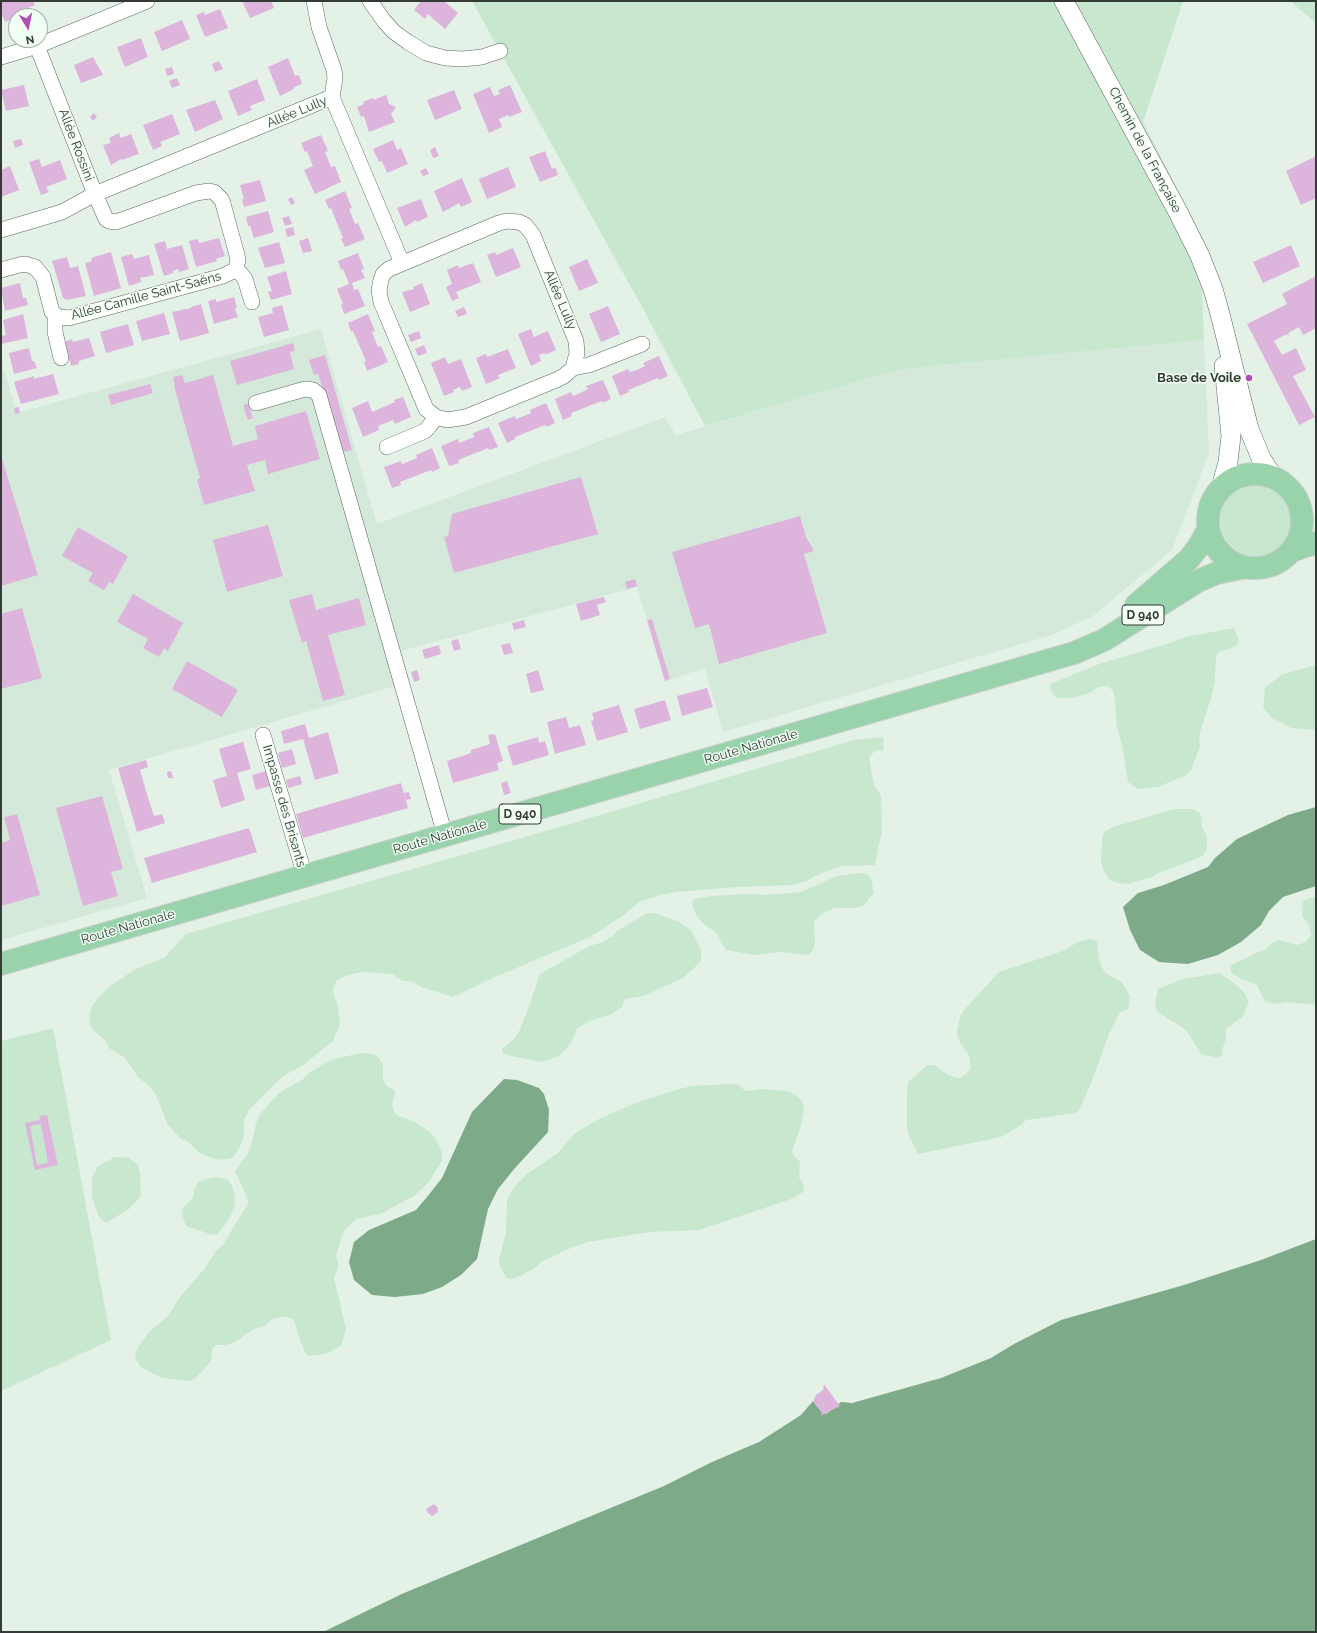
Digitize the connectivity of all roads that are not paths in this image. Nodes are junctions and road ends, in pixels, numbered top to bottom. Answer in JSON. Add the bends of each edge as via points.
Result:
{"nodes":[{"id":1,"x":147,"y":1,"type":"edge"},
{"id":2,"x":314,"y":1,"type":"edge"},
{"id":3,"x":370,"y":1,"type":"edge"},
{"id":4,"x":1064,"y":1,"type":"edge"},
{"id":5,"x":48,"y":42,"type":"edge"},
{"id":6,"x":30,"y":48,"type":"edge"},
{"id":7,"x":38,"y":48,"type":"edge"},
{"id":8,"x":500,"y":51,"type":"dead end"},
{"id":9,"x":1,"y":57,"type":"edge"},
{"id":10,"x":332,"y":97,"type":"junction"},
{"id":11,"x":95,"y":194,"type":"junction"},
{"id":12,"x":1,"y":230,"type":"edge"},
{"id":13,"x":402,"y":263,"type":"junction"},
{"id":14,"x":236,"y":268,"type":"junction"},
{"id":15,"x":1,"y":270,"type":"edge"},
{"id":16,"x":252,"y":302,"type":"dead end"},
{"id":17,"x":1217,"y":303,"type":"junction"},
{"id":18,"x":55,"y":315,"type":"junction"},
{"id":19,"x":642,"y":344,"type":"dead end"},
{"id":20,"x":61,"y":358,"type":"dead end"},
{"id":21,"x":572,"y":368,"type":"junction"},
{"id":22,"x":256,"y":403,"type":"dead end"},
{"id":23,"x":436,"y":417,"type":"junction"},
{"id":24,"x":387,"y":446,"type":"dead end"},
{"id":25,"x":1273,"y":477,"type":"junction"},
{"id":26,"x":1221,"y":488,"type":"junction"},
{"id":27,"x":1296,"y":499,"type":"junction"},
{"id":28,"x":1316,"y":511,"type":"edge"},
{"id":29,"x":1208,"y":530,"type":"junction"},
{"id":30,"x":1316,"y":543,"type":"edge"},
{"id":31,"x":1290,"y":552,"type":"junction"},
{"id":32,"x":1246,"y":567,"type":"junction"},
{"id":33,"x":1039,"y":662,"type":"junction"},
{"id":34,"x":264,"y":735,"type":"dead end"},
{"id":35,"x":445,"y":835,"type":"junction"},
{"id":36,"x":305,"y":876,"type":"junction"},
{"id":37,"x":1,"y":964,"type":"edge"}],
"edges":[{"from":1,"to":5,"type":"street"},
{"from":2,"to":10,"type":"street","via":[[319,27],[334,70]]},
{"from":3,"to":8,"type":"street","via":[[394,32],[426,53],[463,59],[482,57]]},
{"from":4,"to":17,"type":"street","name":"Chemin de la Française","via":[[1188,230],[1205,267]]},
{"from":6,"to":9,"type":"street"},
{"from":7,"to":11,"type":"street","name":"Allée Rossini"},
{"from":10,"to":11,"type":"street","name":"Allée Lully"},
{"from":10,"to":13,"type":"street","name":"Allée Lully"},
{"from":11,"to":12,"type":"street","name":"Allée Rossini","via":[[62,212]]},
{"from":11,"to":14,"type":"street","name":"Allée Camille Saint-Saëns","via":[[106,219],[116,222],[196,192],[214,192],[222,200],[236,248]]},
{"from":13,"to":21,"type":"street","name":"Allée Lully","via":[[499,223],[514,221],[525,225],[533,235],[576,341],[577,353]]},
{"from":13,"to":23,"type":"street","name":"Allée Lully","via":[[389,268],[384,274],[380,296],[426,409]]},
{"from":14,"to":16,"type":"street","name":"Allée Camille Saint-Saëns","via":[[245,278]]},
{"from":14,"to":18,"type":"street","name":"Allée Camille Saint-Saëns","via":[[223,276],[75,317],[63,318]]},
{"from":15,"to":18,"type":"street","name":"Allée Camille Saint-Saëns","via":[[20,265],[35,267],[43,277]]},
{"from":17,"to":25,"type":"street","name":"Chemin de la Française","via":[[1249,429],[1261,458]]},
{"from":17,"to":26,"type":"street","name":"Chemin de la Française","via":[[1231,436]]},
{"from":18,"to":20,"type":"street","name":"Allée Camille Saint-Saëns","via":[[54,332]]},
{"from":19,"to":21,"type":"street","via":[[589,365]]},
{"from":21,"to":23,"type":"street","via":[[560,378],[466,417],[447,420]]},
{"from":22,"to":35,"type":"street","via":[[305,389],[316,392],[321,400]]},
{"from":23,"to":24,"type":"street","via":[[425,431]]},
{"from":25,"to":26,"type":"main road","via":[[1262,474],[1246,475],[1231,480]]},
{"from":25,"to":27,"type":"main road","via":[[1287,486]]},
{"from":26,"to":29,"type":"main road","via":[[1209,509]]},
{"from":27,"to":28,"type":"main road"},
{"from":27,"to":31,"type":"main road","via":[[1301,512],[1302,526],[1298,540]]},
{"from":29,"to":32,"type":"main road","via":[[1214,544],[1224,556]]},
{"from":29,"to":33,"type":"main road","number":"D 940","via":[[1189,559],[1138,604],[1085,641]]},
{"from":30,"to":31,"type":"main road"},
{"from":31,"to":32,"type":"main road","via":[[1270,565]]},
{"from":32,"to":33,"type":"main road","number":"D 940","via":[[1207,577],[1091,646]]},
{"from":33,"to":35,"type":"main road","name":"Route Nationale","number":"D 940"},
{"from":34,"to":36,"type":"street","name":"Impasse des Brisants"},
{"from":35,"to":36,"type":"main road","name":"Route Nationale","number":"D 940"},
{"from":36,"to":37,"type":"main road","name":"Route Nationale","number":"D 940"}]}
